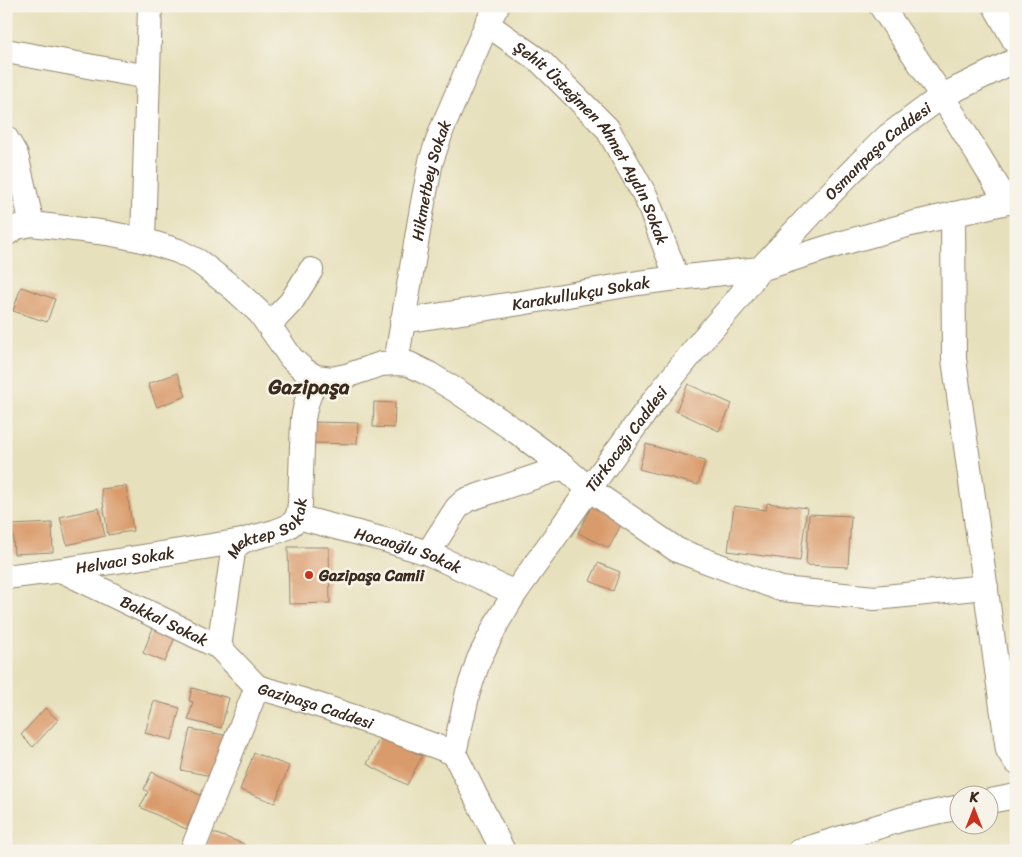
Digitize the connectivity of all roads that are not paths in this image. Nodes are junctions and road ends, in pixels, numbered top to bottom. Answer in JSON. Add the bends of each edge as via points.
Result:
{"nodes":[{"id":1,"x":150,"y":6,"type":"edge"},
{"id":2,"x":881,"y":6,"type":"edge"},
{"id":3,"x":995,"y":6,"type":"edge"},
{"id":4,"x":492,"y":15,"type":"edge"},
{"id":5,"x":1016,"y":43,"type":"edge"},
{"id":6,"x":6,"y":51,"type":"edge"},
{"id":7,"x":1016,"y":60,"type":"edge"},
{"id":8,"x":148,"y":77,"type":"junction"},
{"id":9,"x":942,"y":96,"type":"junction"},
{"id":10,"x":6,"y":138,"type":"edge"},
{"id":11,"x":1013,"y":199,"type":"edge"},
{"id":12,"x":952,"y":214,"type":"junction"},
{"id":13,"x":32,"y":224,"type":"junction"},
{"id":14,"x":6,"y":234,"type":"edge"},
{"id":15,"x":143,"y":240,"type":"junction"},
{"id":16,"x":760,"y":269,"type":"junction"},
{"id":17,"x":311,"y":270,"type":"dead end"},
{"id":18,"x":677,"y":278,"type":"junction"},
{"id":19,"x":402,"y":321,"type":"junction"},
{"id":20,"x":269,"y":326,"type":"junction"},
{"id":21,"x":396,"y":363,"type":"junction"},
{"id":22,"x":316,"y":377,"type":"junction"},
{"id":23,"x":564,"y":467,"type":"junction"},
{"id":24,"x":589,"y":489,"type":"junction"},
{"id":25,"x":298,"y":517,"type":"junction"},
{"id":26,"x":242,"y":541,"type":"junction"},
{"id":27,"x":428,"y":553,"type":"junction"},
{"id":28,"x":61,"y":570,"type":"junction"},
{"id":29,"x":6,"y":576,"type":"edge"},
{"id":30,"x":986,"y":587,"type":"junction"},
{"id":31,"x":515,"y":594,"type":"junction"},
{"id":32,"x":218,"y":647,"type":"junction"},
{"id":33,"x":257,"y":686,"type":"junction"},
{"id":34,"x":454,"y":753,"type":"junction"},
{"id":35,"x":1016,"y":762,"type":"edge"},
{"id":36,"x":1016,"y":796,"type":"edge"},
{"id":37,"x":1000,"y":799,"type":"edge"},
{"id":38,"x":950,"y":809,"type":"edge"},
{"id":39,"x":835,"y":846,"type":"edge"},
{"id":40,"x":192,"y":851,"type":"edge"},
{"id":41,"x":503,"y":851,"type":"edge"},
{"id":42,"x":800,"y":851,"type":"edge"}],
"edges":[{"from":1,"to":8,"type":"street"},
{"from":2,"to":9,"type":"street"},
{"from":3,"to":5,"type":"street"},
{"from":4,"to":18,"type":"street","name":"Şehit Üsteğmen Ahmet Aydın Sokak","via":[[607,128],[646,197]]},
{"from":4,"to":19,"type":"street","name":"Hikmetbey Sokak","via":[[431,161]]},
{"from":6,"to":8,"type":"street"},
{"from":7,"to":9,"type":"street","name":"Osmanpaşa Caddesi"},
{"from":8,"to":15,"type":"street"},
{"from":9,"to":11,"type":"street"},
{"from":9,"to":16,"type":"street","name":"Osmanpaşa Caddesi","via":[[888,136]]},
{"from":10,"to":13,"type":"street","via":[[16,155]]},
{"from":11,"to":12,"type":"street"},
{"from":12,"to":16,"type":"street"},
{"from":12,"to":30,"type":"street","via":[[954,359]]},
{"from":13,"to":14,"type":"street"},
{"from":13,"to":15,"type":"street"},
{"from":15,"to":20,"type":"street","via":[[178,251],[198,262],[233,288]]},
{"from":16,"to":18,"type":"street","name":"Karakullukçu Sokak"},
{"from":16,"to":24,"type":"street","name":"Türkocağı Caddesi","via":[[655,399]]},
{"from":17,"to":20,"type":"street","via":[[291,302]]},
{"from":18,"to":19,"type":"street","name":"Karakullukçu Sokak"},
{"from":19,"to":21,"type":"street","name":"Hikmetbey Sokak"},
{"from":20,"to":22,"type":"street","via":[[291,358]]},
{"from":21,"to":22,"type":"street","via":[[381,364],[332,379]]},
{"from":21,"to":23,"type":"street","via":[[409,364],[457,391]]},
{"from":22,"to":25,"type":"street","name":"Mektep Sokak","via":[[302,420]]},
{"from":23,"to":24,"type":"street"},
{"from":23,"to":27,"type":"street","via":[[466,500],[457,508]]},
{"from":24,"to":30,"type":"street","via":[[678,550],[781,588],[876,598]]},
{"from":24,"to":31,"type":"street","name":"Türkocağı Caddesi"},
{"from":25,"to":26,"type":"street","name":"Mektep Sokak","via":[[282,529]]},
{"from":25,"to":27,"type":"street","name":"Hocaoğlu Sokak"},
{"from":26,"to":28,"type":"street","name":"Helvacı Sokak"},
{"from":26,"to":32,"type":"street","name":"Mektep Sokak","via":[[233,552]]},
{"from":27,"to":31,"type":"street","name":"Hocaoğlu Sokak"},
{"from":28,"to":29,"type":"street","name":"Helvacı Sokak"},
{"from":28,"to":32,"type":"street","name":"Bakkal Sokak"},
{"from":30,"to":35,"type":"street","via":[[1008,750]]},
{"from":31,"to":34,"type":"street","name":"Türkocağı Caddesi","via":[[479,659]]},
{"from":32,"to":33,"type":"street","name":"Bakkal Sokak"},
{"from":33,"to":34,"type":"street","name":"Gazipaşa Caddesi","via":[[328,707]]},
{"from":33,"to":40,"type":"street","name":"Gazipaşa Caddesi"},
{"from":34,"to":41,"type":"street"},
{"from":36,"to":37,"type":"street"},
{"from":38,"to":39,"type":"street","via":[[903,819]]},
{"from":39,"to":42,"type":"street"}]}
